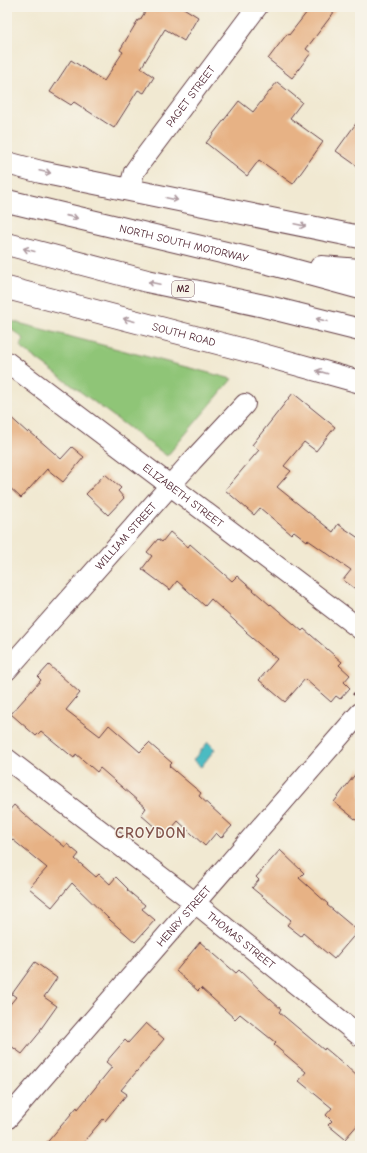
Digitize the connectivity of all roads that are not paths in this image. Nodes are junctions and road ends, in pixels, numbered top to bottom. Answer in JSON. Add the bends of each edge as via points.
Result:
{"nodes":[{"id":1,"x":257,"y":7,"type":"edge"},
{"id":2,"x":7,"y":163,"type":"edge"},
{"id":3,"x":129,"y":190,"type":"junction"},
{"id":4,"x":7,"y":201,"type":"edge"},
{"id":5,"x":360,"y":237,"type":"edge"},
{"id":6,"x":7,"y":244,"type":"edge"},
{"id":7,"x":268,"y":264,"type":"junction"},
{"id":8,"x":360,"y":270,"type":"edge"},
{"id":9,"x":7,"y":288,"type":"edge"},
{"id":10,"x":360,"y":288,"type":"edge"},
{"id":11,"x":360,"y":330,"type":"edge"},
{"id":12,"x":7,"y":362,"type":"edge"},
{"id":13,"x":360,"y":382,"type":"edge"},
{"id":14,"x":245,"y":404,"type":"dead end"},
{"id":15,"x":171,"y":485,"type":"junction"},
{"id":16,"x":360,"y":629,"type":"edge"},
{"id":17,"x":7,"y":670,"type":"edge"},
{"id":18,"x":360,"y":713,"type":"edge"},
{"id":19,"x":7,"y":759,"type":"edge"},
{"id":20,"x":194,"y":902,"type":"junction"},
{"id":21,"x":360,"y":1036,"type":"edge"},
{"id":22,"x":7,"y":1119,"type":"edge"}],
"edges":[{"from":1,"to":3,"type":"street","name":"PAGET STREET","via":[[134,172]]},
{"from":2,"to":3,"type":"main road","one_way":true},
{"from":3,"to":5,"type":"main road","one_way":true},
{"from":4,"to":7,"type":"main road","name":"NORTH SOUTH MOTORWAY","one_way":true},
{"from":11,"to":6,"type":"main road","number":"M2","one_way":true,"via":[[147,281]]},
{"from":7,"to":8,"type":"main road"},
{"from":7,"to":10,"type":"main road","name":"NORTH SOUTH MOTORWAY"},
{"from":13,"to":9,"type":"main road","name":"SOUTH ROAD","one_way":true},
{"from":12,"to":15,"type":"street","name":"ELIZABETH STREET"},
{"from":14,"to":15,"type":"street","name":"WILLIAM STREET"},
{"from":15,"to":16,"type":"street","name":"ELIZABETH STREET"},
{"from":15,"to":17,"type":"street","name":"WILLIAM STREET"},
{"from":18,"to":20,"type":"street","name":"HENRY STREET"},
{"from":19,"to":20,"type":"street","name":"THOMAS STREET"},
{"from":20,"to":21,"type":"street","name":"THOMAS STREET"},
{"from":20,"to":22,"type":"street","name":"HENRY STREET"}]}
